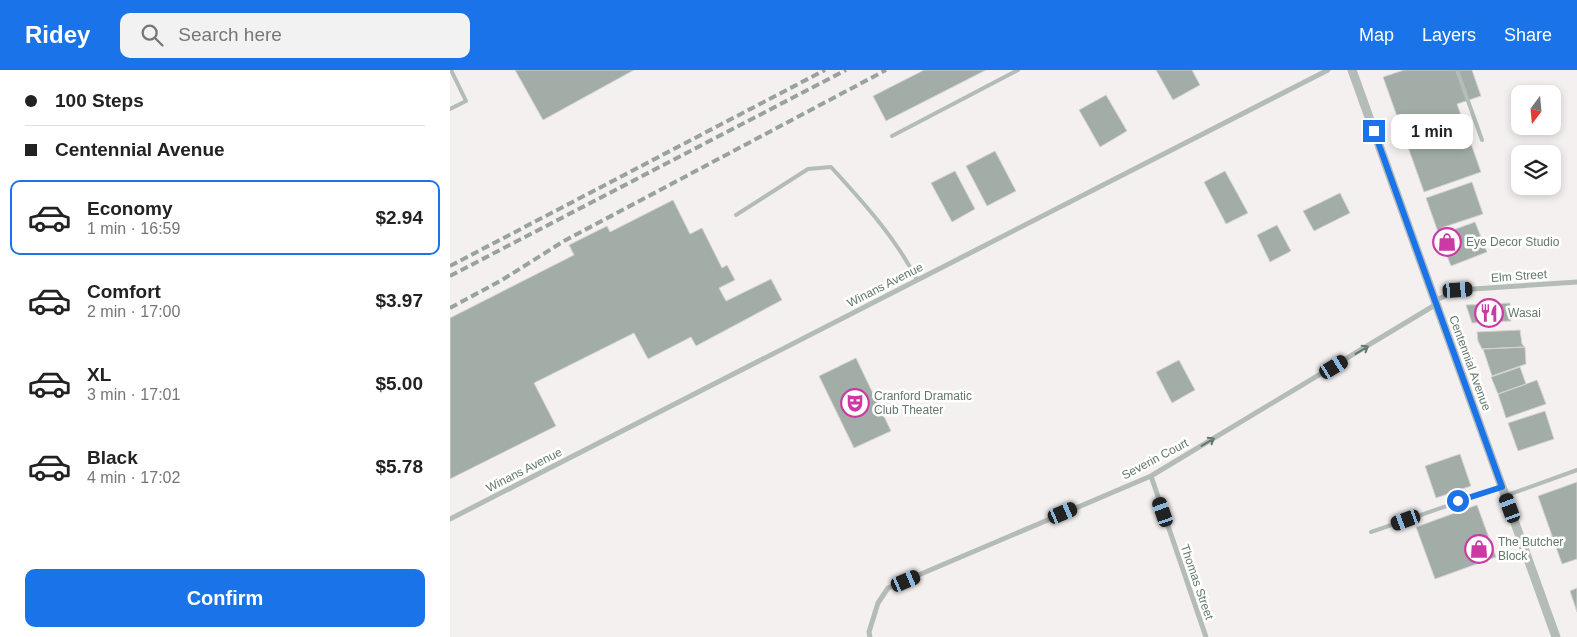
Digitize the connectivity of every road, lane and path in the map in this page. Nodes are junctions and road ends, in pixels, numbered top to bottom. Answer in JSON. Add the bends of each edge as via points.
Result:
{"nodes":[{"id":1,"x":451,"y":70,"type":"edge"},
{"id":2,"x":1018,"y":70,"type":"edge"},
{"id":3,"x":1328,"y":70,"type":"edge"},
{"id":4,"x":1352,"y":70,"type":"edge"},
{"id":5,"x":1457,"y":70,"type":"edge"},
{"id":6,"x":450,"y":109,"type":"edge"},
{"id":7,"x":892,"y":136,"type":"dead end"},
{"id":8,"x":1482,"y":140,"type":"dead end"},
{"id":9,"x":736,"y":215,"type":"dead end"},
{"id":10,"x":917,"y":280,"type":"junction"},
{"id":11,"x":1577,"y":282,"type":"edge"},
{"id":12,"x":1435,"y":303,"type":"junction"},
{"id":13,"x":1577,"y":470,"type":"edge"},
{"id":14,"x":1151,"y":476,"type":"junction"},
{"id":15,"x":1504,"y":491,"type":"junction"},
{"id":16,"x":450,"y":518,"type":"edge"},
{"id":17,"x":1371,"y":532,"type":"dead end"},
{"id":18,"x":870,"y":637,"type":"edge"},
{"id":19,"x":1206,"y":637,"type":"edge"},
{"id":20,"x":1556,"y":637,"type":"edge"}],
"edges":[{"from":1,"to":6,"type":"lane","via":[[466,101]]},
{"from":2,"to":7,"type":"lane"},
{"from":3,"to":10,"type":"street","name":"Winans Avenue"},
{"from":4,"to":12,"type":"street","name":"Centennial Avenue"},
{"from":5,"to":8,"type":"lane"},
{"from":9,"to":10,"type":"lane","via":[[808,169],[832,167],[868,207],[908,262]]},
{"from":10,"to":16,"type":"street","name":"Winans Avenue"},
{"from":11,"to":12,"type":"street","name":"Elm Street","via":[[1458,290]]},
{"from":14,"to":12,"type":"street","name":"Severin Court","one_way":true},
{"from":12,"to":15,"type":"street","name":"Centennial Avenue"},
{"from":13,"to":15,"type":"lane"},
{"from":14,"to":18,"type":"street","name":"Severin Court","via":[[888,588],[878,603]]},
{"from":14,"to":19,"type":"street","name":"Thomas Street"},
{"from":15,"to":17,"type":"lane"},
{"from":15,"to":20,"type":"street","name":"Centennial Avenue"}]}
